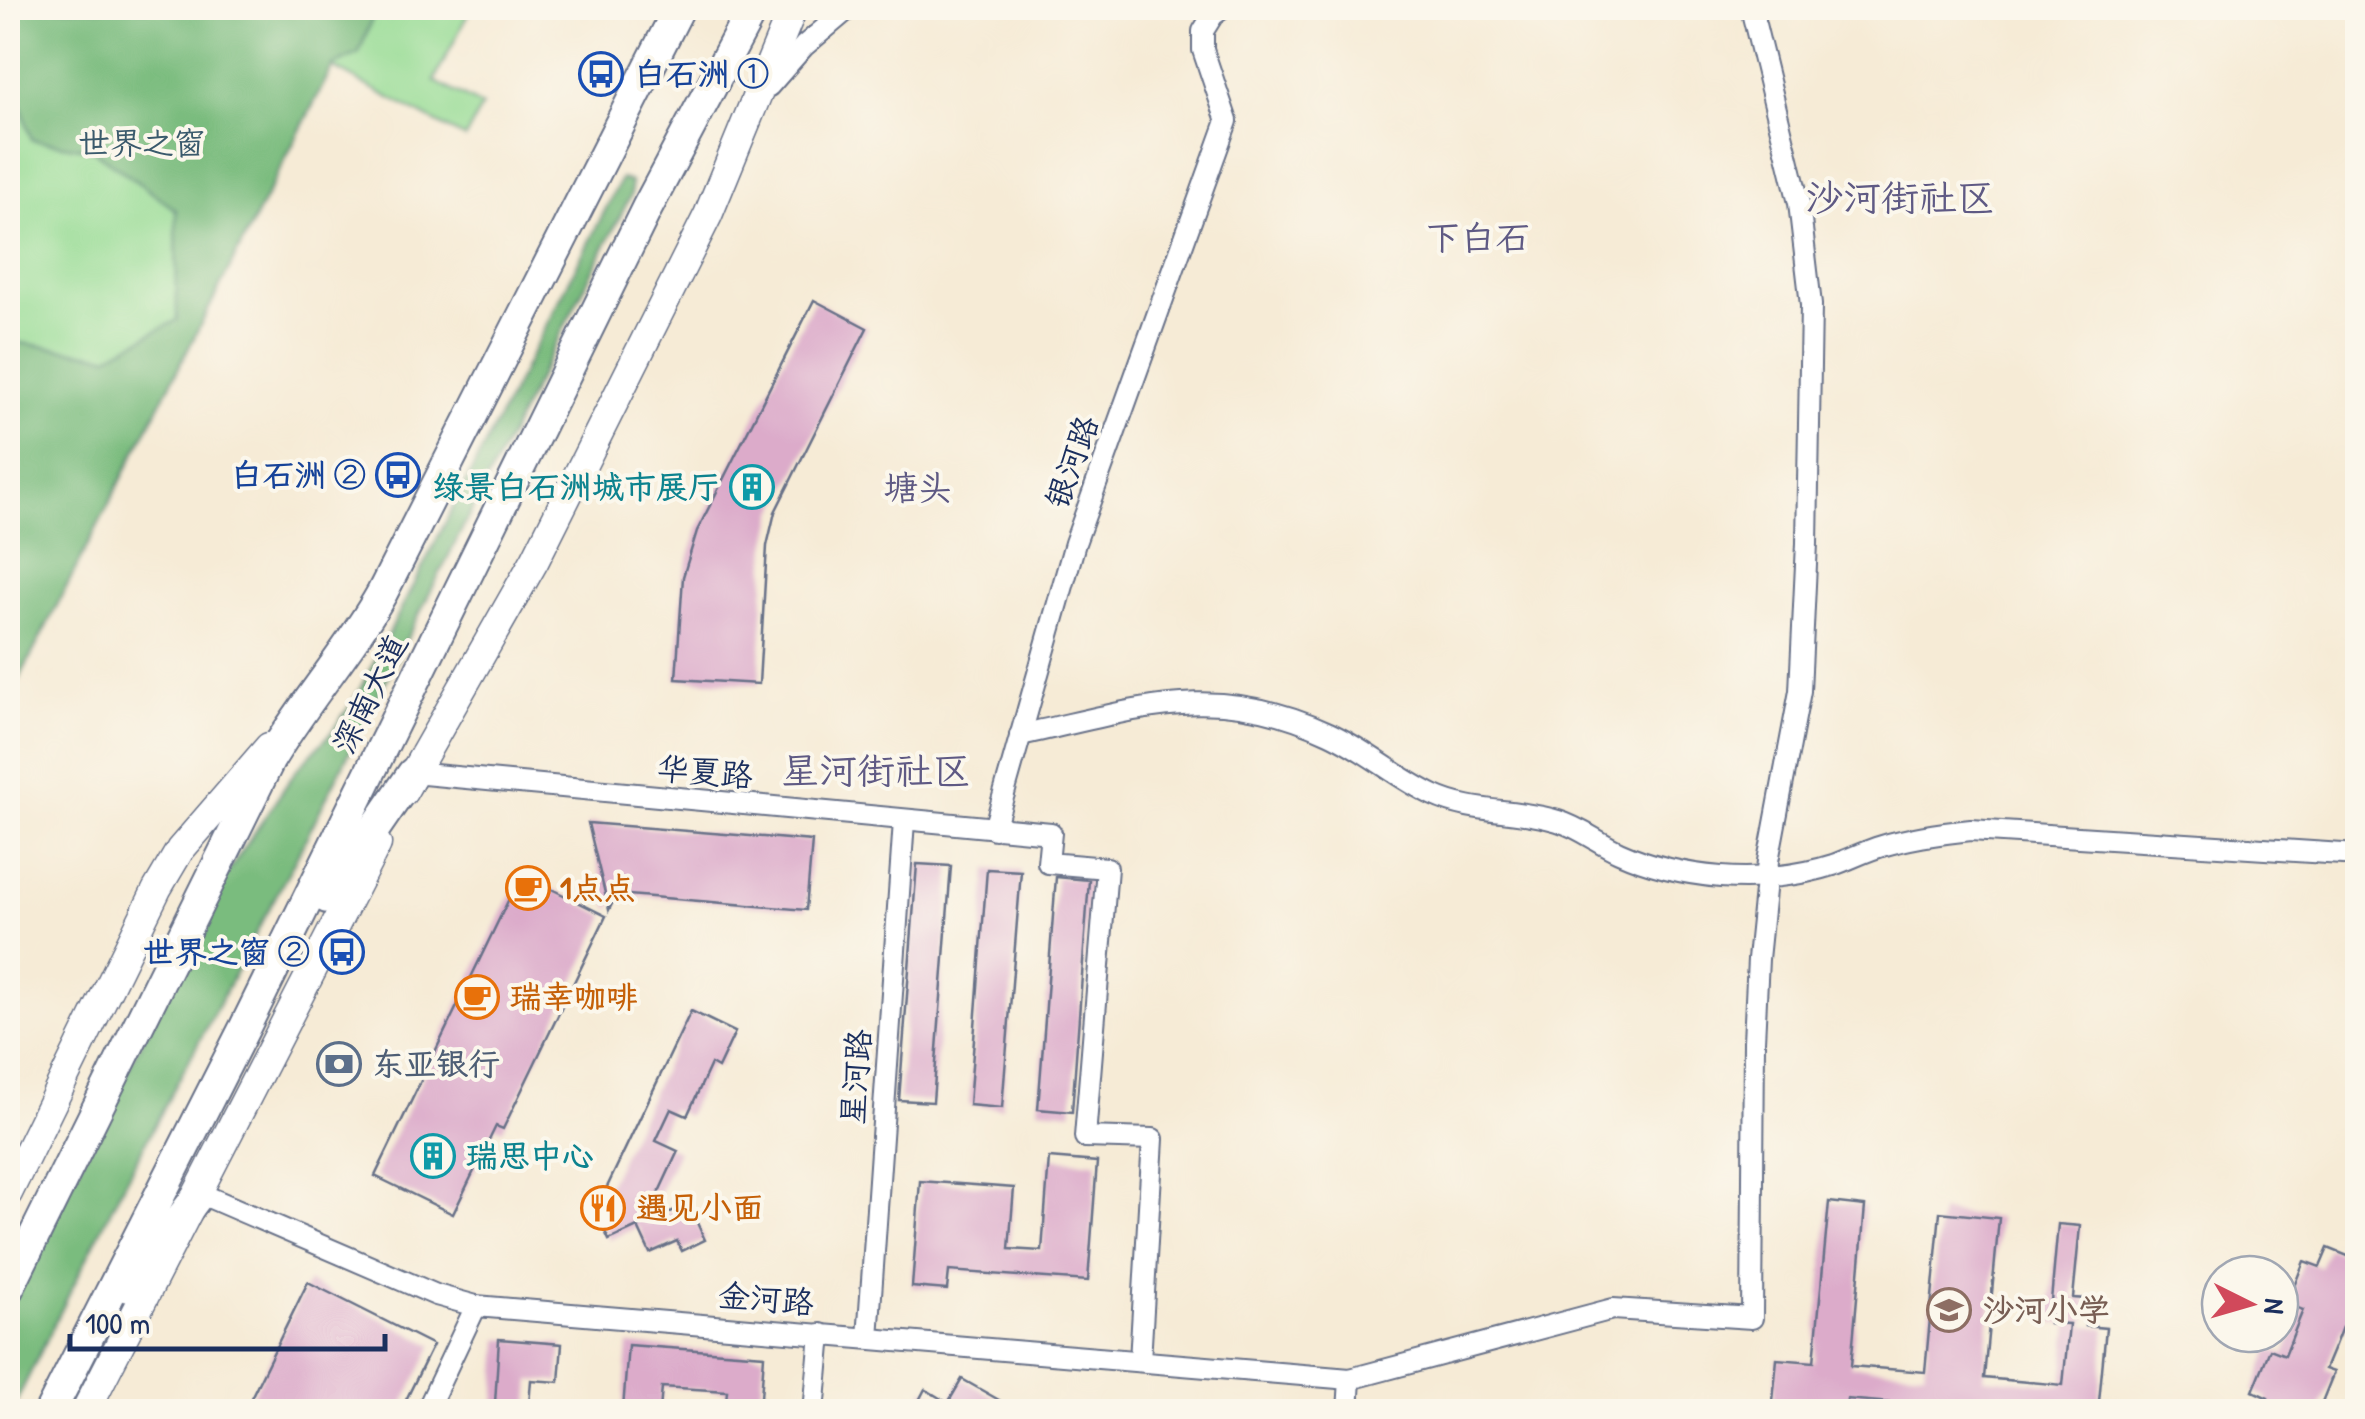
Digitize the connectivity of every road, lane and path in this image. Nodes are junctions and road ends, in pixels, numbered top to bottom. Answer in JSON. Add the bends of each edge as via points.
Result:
{"nodes":[{"id":1,"x":679,"y":8,"type":"edge"},
{"id":2,"x":753,"y":8,"type":"edge"},
{"id":3,"x":794,"y":8,"type":"edge"},
{"id":4,"x":850,"y":8,"type":"edge"},
{"id":5,"x":1223,"y":8,"type":"edge"},
{"id":6,"x":1751,"y":8,"type":"edge"},
{"id":7,"x":748,"y":119,"type":"junction"},
{"id":8,"x":293,"y":720,"type":"junction"},
{"id":9,"x":1020,"y":735,"type":"junction"},
{"id":10,"x":413,"y":773,"type":"junction"},
{"id":11,"x":904,"y":820,"type":"junction"},
{"id":12,"x":994,"y":829,"type":"junction"},
{"id":13,"x":2358,"y":855,"type":"edge"},
{"id":14,"x":1767,"y":877,"type":"junction"},
{"id":15,"x":246,"y":1027,"type":"junction"},
{"id":16,"x":8,"y":1193,"type":"edge"},
{"id":17,"x":55,"y":1194,"type":"junction"},
{"id":18,"x":198,"y":1195,"type":"junction"},
{"id":19,"x":8,"y":1254,"type":"edge"},
{"id":20,"x":8,"y":1288,"type":"edge"},
{"id":21,"x":476,"y":1306,"type":"junction"},
{"id":22,"x":820,"y":1334,"type":"junction"},
{"id":23,"x":868,"y":1338,"type":"junction"},
{"id":24,"x":82,"y":1349,"type":"junction"},
{"id":25,"x":1140,"y":1361,"type":"junction"},
{"id":26,"x":1350,"y":1378,"type":"junction"},
{"id":27,"x":50,"y":1412,"type":"edge"},
{"id":28,"x":85,"y":1412,"type":"edge"},
{"id":29,"x":426,"y":1412,"type":"edge"},
{"id":30,"x":814,"y":1412,"type":"edge"},
{"id":31,"x":1348,"y":1412,"type":"edge"}],
"edges":[{"from":1,"to":8,"type":"main road","name":"深南大道","via":[[382,593]]},
{"from":2,"to":15,"type":"main road","name":"深南大道","via":[[647,208]]},
{"from":3,"to":7,"type":"main road"},
{"from":4,"to":7,"type":"street","via":[[789,61]]},
{"from":5,"to":9,"type":"street","name":"银河路","via":[[1203,31],[1203,50],[1227,121],[1075,543]]},
{"from":6,"to":14,"type":"street","via":[[1798,203],[1811,305],[1801,672]]},
{"from":7,"to":10,"type":"main road","via":[[708,215],[536,560]]},
{"from":8,"to":16,"type":"main road","via":[[164,876]]},
{"from":8,"to":17,"type":"main road","name":"深南大道"},
{"from":9,"to":12,"type":"street","name":"银河路"},
{"from":9,"to":14,"type":"street","via":[[1165,704],[1223,702],[1280,712],[1460,806],[1554,819],[1668,868]]},
{"from":10,"to":11,"type":"street","name":"华夏路"},
{"from":10,"to":15,"type":"main road"},
{"from":10,"to":18,"type":"main road"},
{"from":11,"to":12,"type":"street","name":"华夏路"},
{"from":11,"to":23,"type":"street","name":"星河路"},
{"from":12,"to":25,"type":"street","name":"华夏路","via":[[1051,833],[1048,863],[1107,868],[1085,1136],[1153,1139]]},
{"from":13,"to":14,"type":"street","via":[[1972,830],[1926,835],[1830,866]]},
{"from":14,"to":26,"type":"street","name":"金河路","via":[[1754,1041],[1752,1318],[1613,1309]]},
{"from":15,"to":24,"type":"main road","name":"深南大道"},
{"from":17,"to":19,"type":"main road"},
{"from":17,"to":20,"type":"main road","name":"深南大道"},
{"from":18,"to":21,"type":"street","name":"金河路"},
{"from":18,"to":24,"type":"main road"},
{"from":18,"to":28,"type":"main road"},
{"from":21,"to":22,"type":"street","name":"金河路"},
{"from":21,"to":29,"type":"street"},
{"from":22,"to":23,"type":"street","name":"金河路"},
{"from":22,"to":30,"type":"street"},
{"from":23,"to":25,"type":"street","name":"金河路"},
{"from":24,"to":27,"type":"main road","name":"深南大道"},
{"from":25,"to":26,"type":"street","name":"金河路"},
{"from":26,"to":31,"type":"street"}]}
